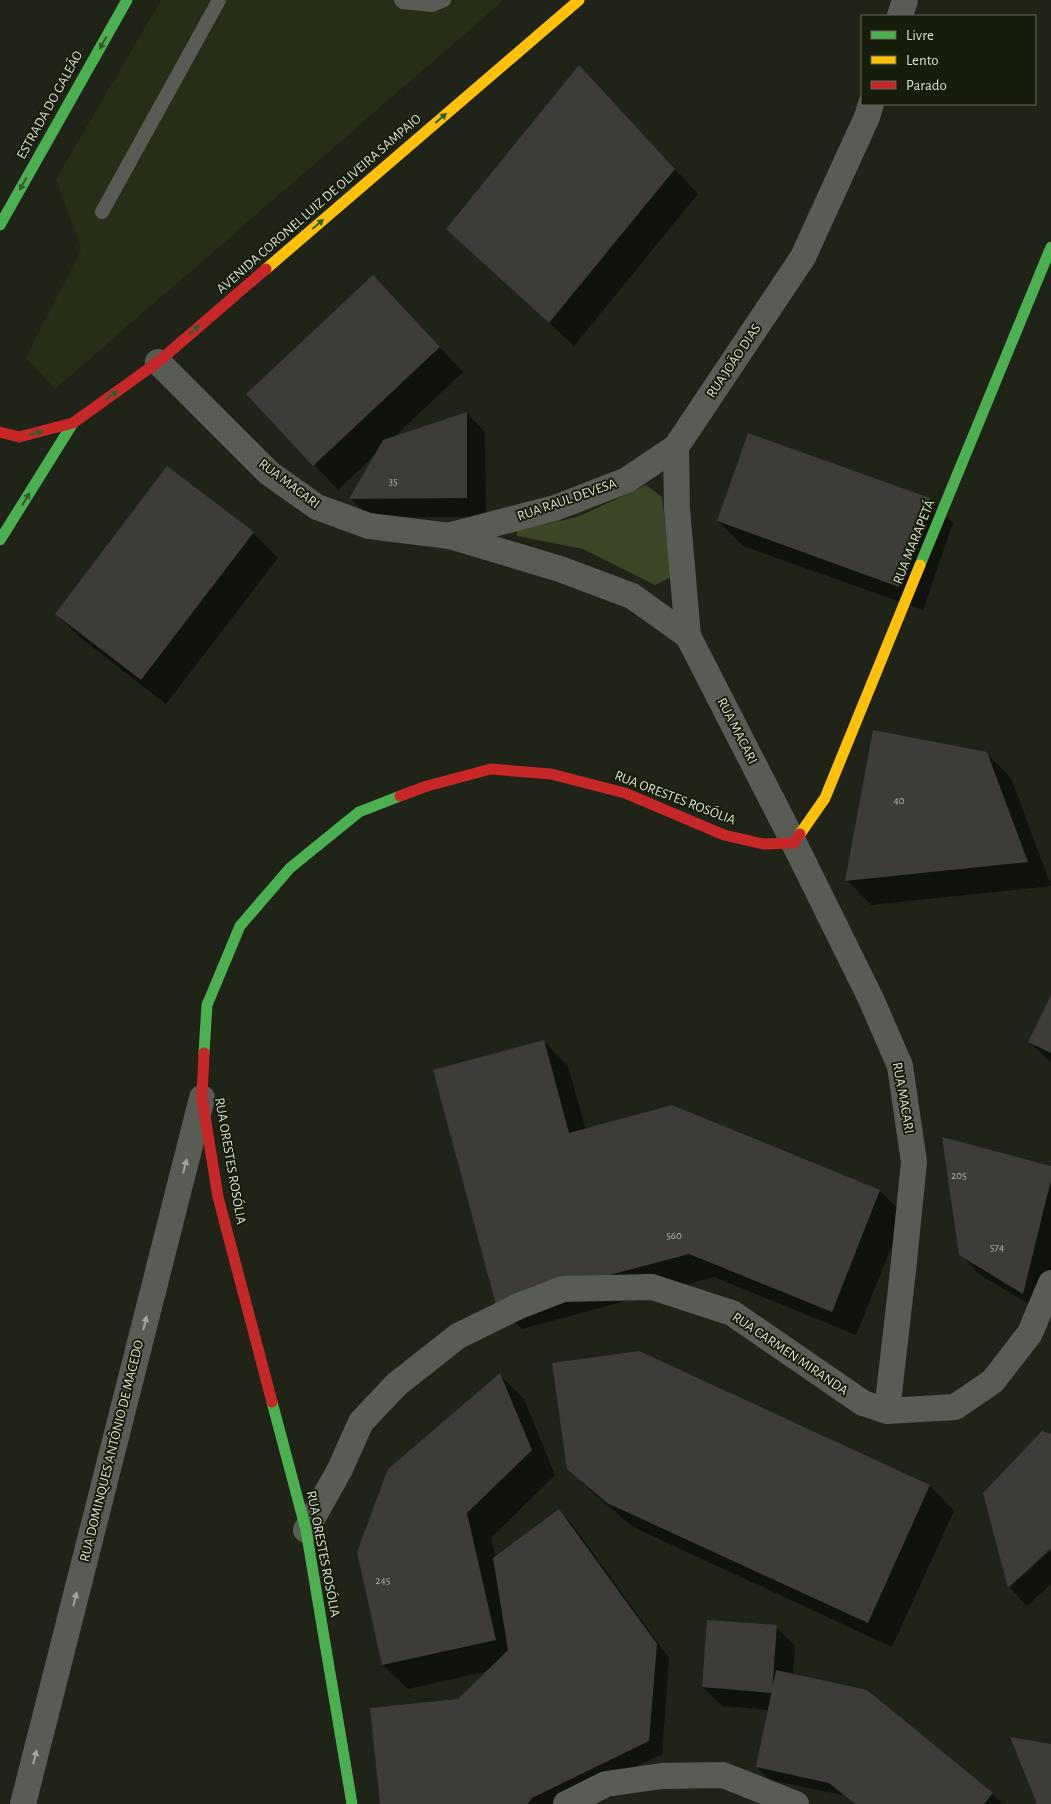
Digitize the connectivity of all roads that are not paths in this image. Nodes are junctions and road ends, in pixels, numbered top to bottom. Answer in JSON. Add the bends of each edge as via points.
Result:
{"nodes":[{"id":1,"x":126,"y":0,"type":"edge"},
{"id":2,"x":219,"y":0,"type":"edge"},
{"id":3,"x":401,"y":0,"type":"edge"},
{"id":4,"x":444,"y":0,"type":"edge"},
{"id":5,"x":579,"y":0,"type":"edge"},
{"id":6,"x":905,"y":0,"type":"edge"},
{"id":7,"x":900,"y":15,"type":"edge"},
{"id":8,"x":871,"y":105,"type":"edge"},
{"id":9,"x":102,"y":212,"type":"dead end"},
{"id":10,"x":0,"y":225,"type":"edge"},
{"id":11,"x":1051,"y":247,"type":"edge"},
{"id":12,"x":158,"y":362,"type":"junction"},
{"id":13,"x":73,"y":423,"type":"junction"},
{"id":14,"x":0,"y":432,"type":"edge"},
{"id":15,"x":676,"y":446,"type":"junction"},
{"id":16,"x":450,"y":536,"type":"junction"},
{"id":17,"x":0,"y":540,"type":"edge"},
{"id":18,"x":688,"y":636,"type":"junction"},
{"id":19,"x":794,"y":843,"type":"junction"},
{"id":20,"x":202,"y":1098,"type":"junction"},
{"id":21,"x":1051,"y":1283,"type":"edge"},
{"id":22,"x":887,"y":1411,"type":"junction"},
{"id":23,"x":306,"y":1530,"type":"junction"},
{"id":24,"x":22,"y":1804,"type":"edge"},
{"id":25,"x":352,"y":1804,"type":"edge"},
{"id":26,"x":566,"y":1804,"type":"edge"},
{"id":27,"x":796,"y":1804,"type":"edge"}],
"edges":[{"from":1,"to":10,"type":"street","name":"ESTRADA DO GALEÃO","one_way":true},
{"from":2,"to":9,"type":"lane"},
{"from":3,"to":4,"type":"lane","via":[[432,5]]},
{"from":12,"to":5,"type":"street","name":"AVENIDA CORONEL LUIZ DE OLIVEIRA SAMPAIO","one_way":true},
{"from":6,"to":7,"type":"street"},
{"from":8,"to":15,"type":"street","name":"RUA JOÃO DIAS","via":[[803,257]]},
{"from":11,"to":19,"type":"street","name":"RUA MARAPETÁ","via":[[825,798]]},
{"from":13,"to":12,"type":"street","name":"AVENIDA CORONEL LUIZ DE OLIVEIRA SAMPAIO","one_way":true},
{"from":12,"to":16,"type":"street","name":"RUA MACARI","via":[[269,473],[318,507],[369,526]]},
{"from":14,"to":13,"type":"street","one_way":true,"via":[[19,437]]},
{"from":17,"to":13,"type":"street","one_way":true},
{"from":15,"to":16,"type":"street","name":"RUA RAUL DEVESA","via":[[627,480],[555,508]]},
{"from":15,"to":18,"type":"street"},
{"from":16,"to":18,"type":"street","name":"RUA MACARI","via":[[560,569],[632,596]]},
{"from":18,"to":19,"type":"street","name":"RUA MACARI"},
{"from":19,"to":20,"type":"street","name":"RUA ORESTES ROSÓLIA","via":[[763,844],[724,836],[626,793],[534,772],[491,770],[427,786],[359,812],[290,868],[240,926],[208,1005]]},
{"from":19,"to":22,"type":"street","name":"RUA MACARI","via":[[871,999],[900,1066],[914,1162]]},
{"from":20,"to":23,"type":"street","name":"RUA ORESTES ROSÓLIA","via":[[218,1197]]},
{"from":24,"to":20,"type":"street","name":"RUA DOMINQUES ANTÔNIO DE MACEDO","one_way":true},
{"from":21,"to":22,"type":"street","name":"RUA CARMEN MIRANDA","via":[[1030,1333],[993,1381],[955,1407]]},
{"from":22,"to":23,"type":"street","name":"RUA CARMEN MIRANDA","via":[[863,1403],[732,1313],[652,1287],[563,1289],[458,1336],[397,1384],[361,1422],[340,1470]]},
{"from":23,"to":25,"type":"street","name":"RUA ORESTES ROSÓLIA"},
{"from":26,"to":27,"type":"street","via":[[606,1784],[662,1776],[723,1775]]}]}
